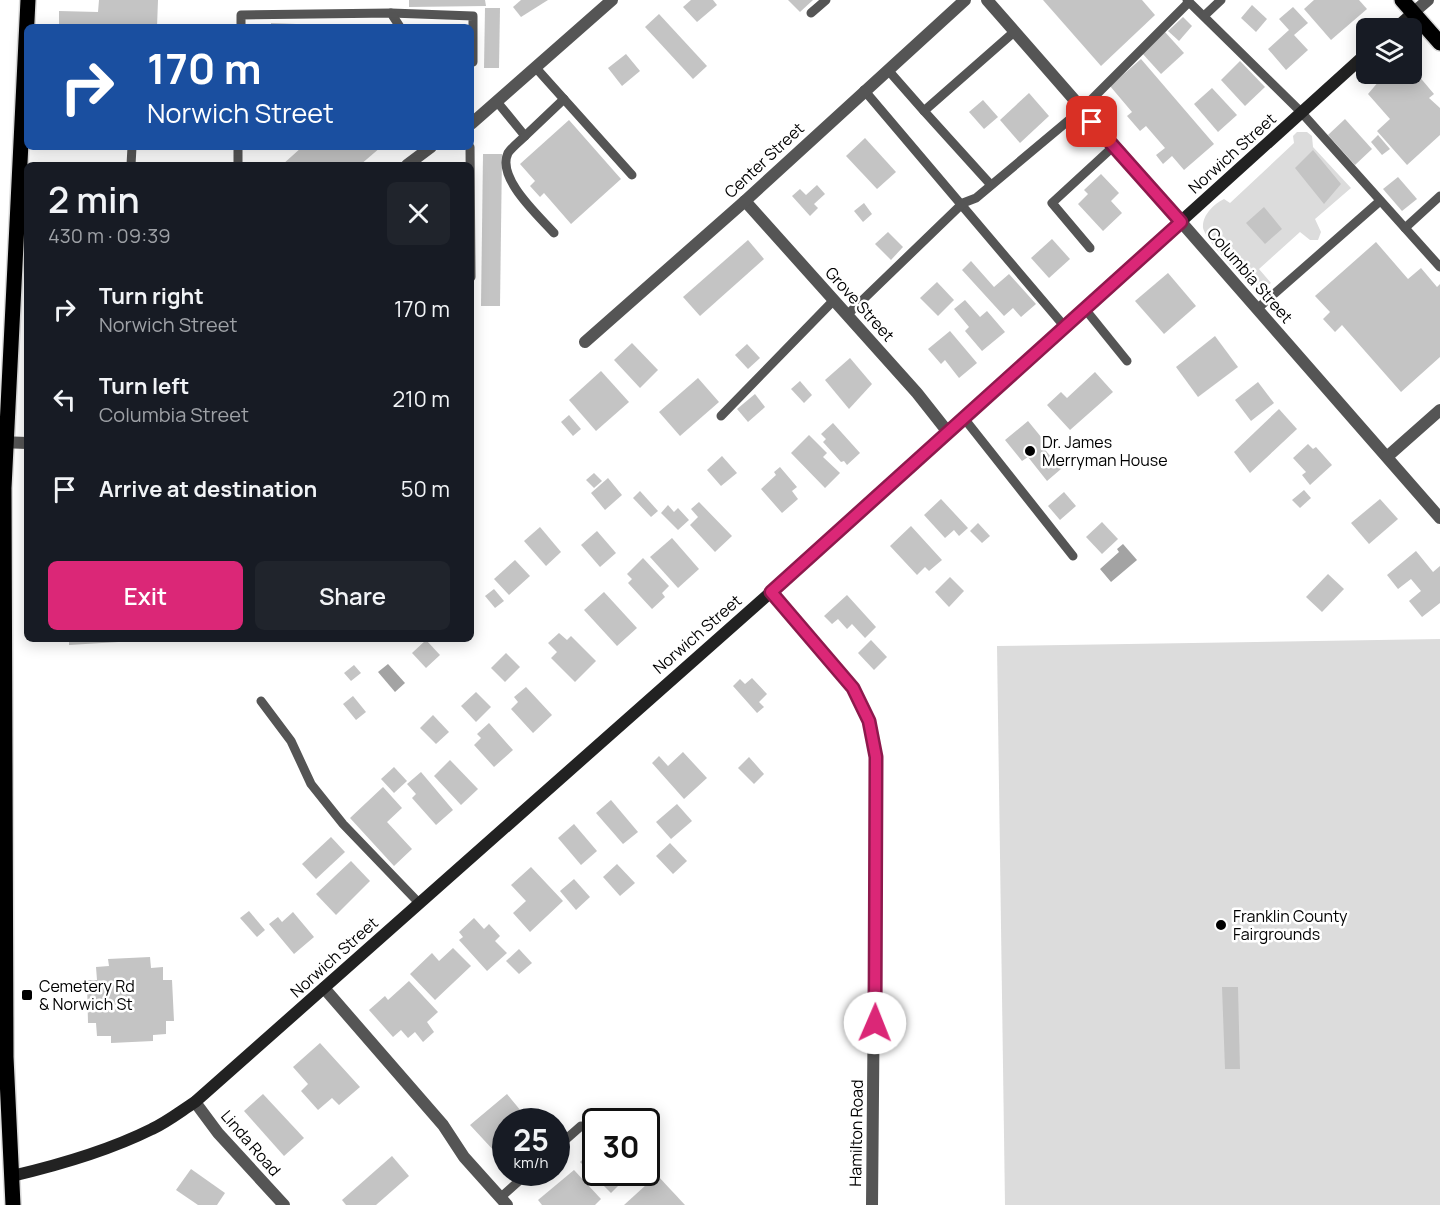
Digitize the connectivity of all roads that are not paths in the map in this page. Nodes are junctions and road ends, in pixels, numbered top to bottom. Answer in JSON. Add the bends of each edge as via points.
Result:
{"nodes":[{"id":1,"x":18,"y":0,"type":"edge"},
{"id":2,"x":28,"y":0,"type":"edge"},
{"id":3,"x":612,"y":0,"type":"edge"},
{"id":4,"x":826,"y":0,"type":"edge"},
{"id":5,"x":964,"y":0,"type":"edge"},
{"id":6,"x":987,"y":0,"type":"edge"},
{"id":7,"x":1221,"y":0,"type":"edge"},
{"id":8,"x":1402,"y":0,"type":"edge"},
{"id":9,"x":1428,"y":0,"type":"edge"},
{"id":10,"x":1188,"y":1,"type":"edge"},
{"id":11,"x":391,"y":13,"type":"junction"},
{"id":12,"x":811,"y":13,"type":"dead end"},
{"id":13,"x":1413,"y":13,"type":"junction"},
{"id":14,"x":1204,"y":16,"type":"junction"},
{"id":15,"x":1407,"y":18,"type":"edge"},
{"id":16,"x":27,"y":24,"type":"edge"},
{"id":17,"x":241,"y":24,"type":"edge"},
{"id":18,"x":398,"y":24,"type":"edge"},
{"id":19,"x":473,"y":24,"type":"edge"},
{"id":20,"x":1014,"y":32,"type":"junction"},
{"id":21,"x":1440,"y":43,"type":"edge"},
{"id":22,"x":1356,"y":63,"type":"edge"},
{"id":23,"x":536,"y":68,"type":"junction"},
{"id":24,"x":888,"y":70,"type":"junction"},
{"id":25,"x":864,"y":90,"type":"junction"},
{"id":26,"x":564,"y":99,"type":"junction"},
{"id":27,"x":498,"y":102,"type":"junction"},
{"id":28,"x":1082,"y":110,"type":"junction"},
{"id":29,"x":924,"y":111,"type":"junction"},
{"id":30,"x":1301,"y":112,"type":"junction"},
{"id":31,"x":474,"y":122,"type":"edge"},
{"id":32,"x":24,"y":136,"type":"edge"},
{"id":33,"x":525,"y":136,"type":"junction"},
{"id":34,"x":1114,"y":146,"type":"junction"},
{"id":35,"x":427,"y":150,"type":"edge"},
{"id":36,"x":411,"y":162,"type":"edge"},
{"id":37,"x":23,"y":175,"type":"edge"},
{"id":38,"x":632,"y":175,"type":"dead end"},
{"id":39,"x":991,"y":186,"type":"junction"},
{"id":40,"x":1440,"y":196,"type":"edge"},
{"id":41,"x":746,"y":201,"type":"junction"},
{"id":42,"x":1380,"y":201,"type":"junction"},
{"id":43,"x":963,"y":203,"type":"junction"},
{"id":44,"x":1181,"y":222,"type":"junction"},
{"id":45,"x":1405,"y":228,"type":"junction"},
{"id":46,"x":554,"y":233,"type":"dead end"},
{"id":47,"x":1090,"y":248,"type":"dead end"},
{"id":48,"x":1440,"y":267,"type":"edge"},
{"id":49,"x":834,"y":300,"type":"junction"},
{"id":50,"x":1086,"y":309,"type":"junction"},
{"id":51,"x":1257,"y":309,"type":"junction"},
{"id":52,"x":847,"y":315,"type":"junction"},
{"id":53,"x":1065,"y":327,"type":"junction"},
{"id":54,"x":585,"y":342,"type":"dead end"},
{"id":55,"x":1127,"y":361,"type":"dead end"},
{"id":56,"x":1440,"y":410,"type":"edge"},
{"id":57,"x":721,"y":416,"type":"dead end"},
{"id":58,"x":963,"y":417,"type":"junction"},
{"id":59,"x":947,"y":431,"type":"junction"},
{"id":60,"x":3,"y":442,"type":"edge"},
{"id":61,"x":24,"y":443,"type":"edge"},
{"id":62,"x":1388,"y":456,"type":"junction"},
{"id":63,"x":1440,"y":518,"type":"edge"},
{"id":64,"x":1073,"y":556,"type":"dead end"},
{"id":65,"x":771,"y":592,"type":"junction"},
{"id":66,"x":261,"y":701,"type":"dead end"},
{"id":67,"x":418,"y":903,"type":"junction"},
{"id":68,"x":324,"y":988,"type":"junction"},
{"id":69,"x":195,"y":1102,"type":"junction"},
{"id":70,"x":581,"y":1126,"type":"dead end"},
{"id":71,"x":570,"y":1136,"type":"edge"},
{"id":72,"x":6,"y":1175,"type":"edge"},
{"id":73,"x":517,"y":1186,"type":"edge"},
{"id":74,"x":504,"y":1201,"type":"edge"},
{"id":75,"x":13,"y":1205,"type":"edge"},
{"id":76,"x":284,"y":1205,"type":"edge"},
{"id":77,"x":872,"y":1205,"type":"edge"}],
"edges":[{"from":1,"to":2,"type":"lane"},
{"from":2,"to":16,"type":"main road"},
{"from":3,"to":23,"type":"street"},
{"from":4,"to":12,"type":"lane"},
{"from":5,"to":24,"type":"street","name":"Center Street"},
{"from":6,"to":20,"type":"street","name":"Columbia Street"},
{"from":7,"to":14,"type":"lane"},
{"from":8,"to":13,"type":"main road"},
{"from":9,"to":13,"type":"street"},
{"from":10,"to":14,"type":"lane"},
{"from":10,"to":28,"type":"lane"},
{"from":11,"to":17,"type":"lane","via":[[241,15]]},
{"from":11,"to":18,"type":"lane"},
{"from":11,"to":19,"type":"lane","via":[[473,16]]},
{"from":13,"to":15,"type":"main road"},
{"from":13,"to":21,"type":"main road"},
{"from":14,"to":30,"type":"lane"},
{"from":20,"to":28,"type":"street","name":"Columbia Street"},
{"from":20,"to":29,"type":"lane"},
{"from":22,"to":30,"type":"main road","name":"Norwich Street"},
{"from":23,"to":26,"type":"lane"},
{"from":23,"to":27,"type":"street"},
{"from":24,"to":25,"type":"street","name":"Center Street"},
{"from":24,"to":29,"type":"lane"},
{"from":25,"to":41,"type":"street","name":"Center Street"},
{"from":25,"to":43,"type":"lane","via":[[952,195]]},
{"from":26,"to":33,"type":"lane"},
{"from":26,"to":38,"type":"lane"},
{"from":27,"to":31,"type":"street"},
{"from":27,"to":33,"type":"lane"},
{"from":28,"to":34,"type":"street","name":"Columbia Street"},
{"from":28,"to":39,"type":"lane"},
{"from":29,"to":39,"type":"lane"},
{"from":30,"to":42,"type":"lane"},
{"from":30,"to":44,"type":"main road","name":"Norwich Street"},
{"from":32,"to":37,"type":"main road"},
{"from":33,"to":46,"type":"lane","via":[[508,154],[511,184]]},
{"from":34,"to":44,"type":"street","name":"Columbia Street"},
{"from":34,"to":47,"type":"lane","via":[[1052,203]]},
{"from":35,"to":36,"type":"street"},
{"from":37,"to":60,"type":"main road"},
{"from":39,"to":43,"type":"lane"},
{"from":40,"to":45,"type":"lane"},
{"from":41,"to":49,"type":"street","name":"Grove Street"},
{"from":41,"to":54,"type":"street","name":"Center Street"},
{"from":42,"to":45,"type":"lane"},
{"from":42,"to":51,"type":"lane"},
{"from":43,"to":52,"type":"lane"},
{"from":43,"to":53,"type":"lane"},
{"from":44,"to":50,"type":"main road","name":"Norwich Street"},
{"from":44,"to":51,"type":"street","name":"Columbia Street"},
{"from":45,"to":48,"type":"lane"},
{"from":49,"to":52,"type":"street","name":"Grove Street"},
{"from":49,"to":57,"type":"lane"},
{"from":50,"to":53,"type":"main road","name":"Norwich Street"},
{"from":50,"to":55,"type":"lane"},
{"from":51,"to":62,"type":"street","name":"Columbia Street"},
{"from":52,"to":59,"type":"street","name":"Grove Street"},
{"from":53,"to":58,"type":"main road","name":"Norwich Street"},
{"from":56,"to":62,"type":"street"},
{"from":58,"to":59,"type":"main road","name":"Norwich Street"},
{"from":58,"to":64,"type":"lane"},
{"from":59,"to":65,"type":"main road","name":"Norwich Street"},
{"from":60,"to":61,"type":"street"},
{"from":60,"to":72,"type":"main road"},
{"from":62,"to":63,"type":"street","name":"Columbia Street"},
{"from":65,"to":67,"type":"main road","name":"Norwich Street"},
{"from":65,"to":77,"type":"street","name":"Hamilton Road","via":[[853,688],[869,721],[876,757]]},
{"from":66,"to":67,"type":"lane","via":[[291,741],[310,784]]},
{"from":67,"to":68,"type":"main road","name":"Norwich Street"},
{"from":68,"to":69,"type":"main road","name":"Norwich Street"},
{"from":68,"to":74,"type":"street"},
{"from":69,"to":72,"type":"main road","name":"Norwich Street","via":[[129,1140],[60,1164]]},
{"from":69,"to":76,"type":"street","name":"Linda Road"},
{"from":70,"to":71,"type":"lane"},
{"from":72,"to":75,"type":"main road"},
{"from":73,"to":74,"type":"lane"}]}
